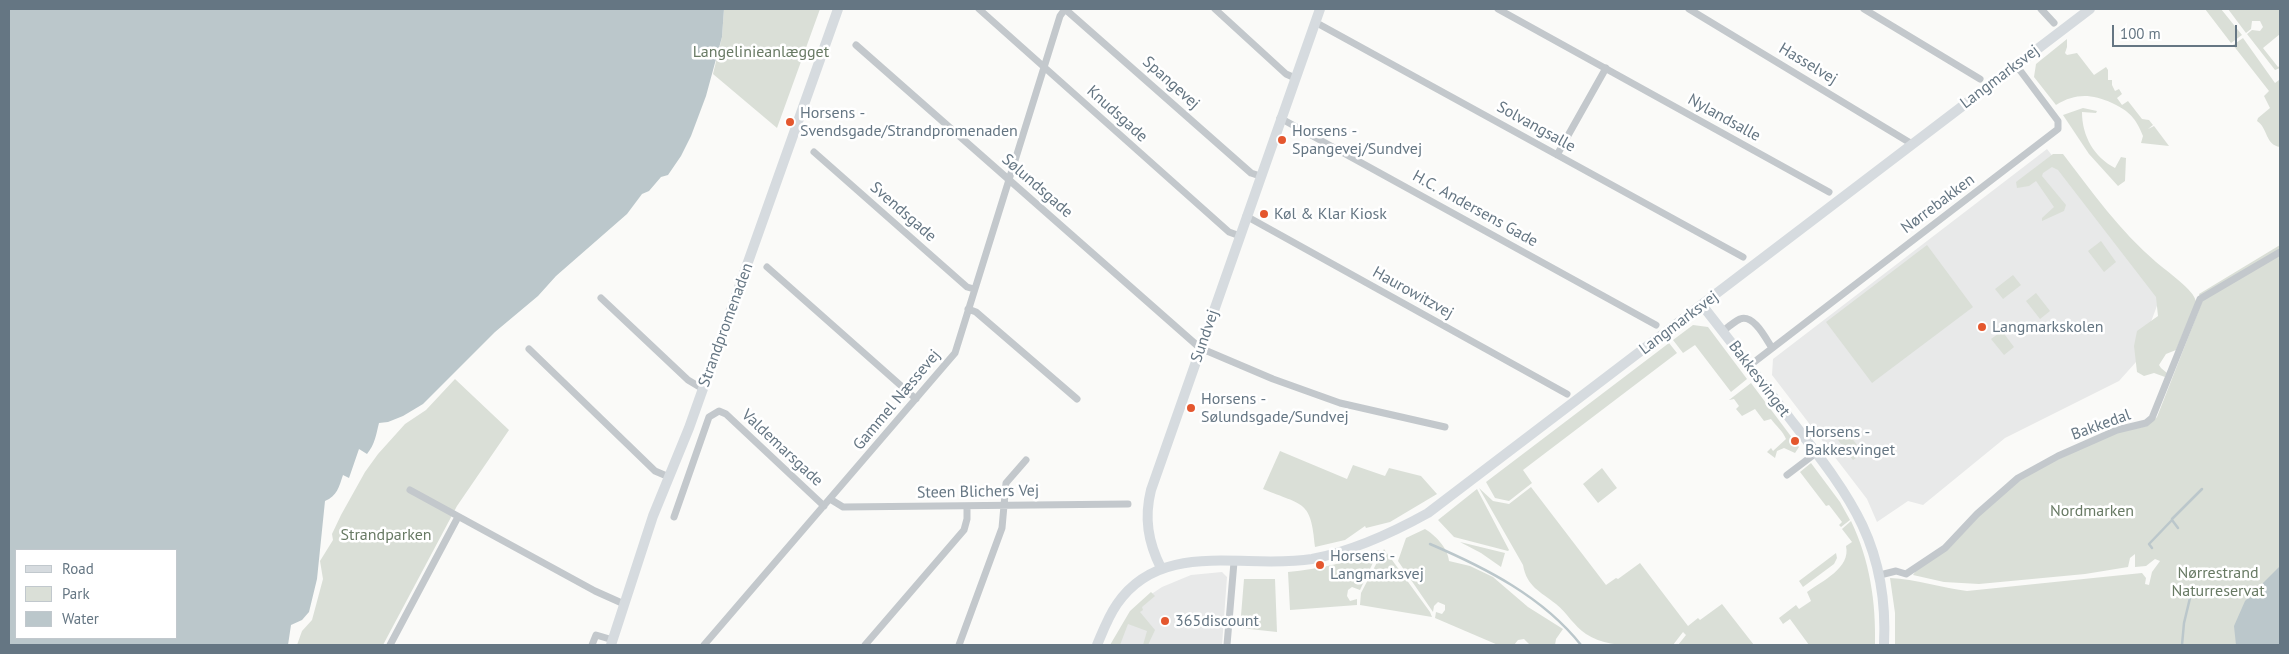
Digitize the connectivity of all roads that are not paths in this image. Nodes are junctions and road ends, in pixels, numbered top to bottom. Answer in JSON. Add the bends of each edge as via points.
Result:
{"nodes":[{"id":1,"x":838,"y":9,"type":"edge"},
{"id":2,"x":979,"y":9,"type":"edge"},
{"id":3,"x":1065,"y":9,"type":"edge"},
{"id":4,"x":1215,"y":9,"type":"edge"},
{"id":5,"x":1320,"y":9,"type":"edge"},
{"id":6,"x":1498,"y":9,"type":"edge"},
{"id":7,"x":1689,"y":9,"type":"edge"},
{"id":8,"x":1864,"y":9,"type":"edge"},
{"id":9,"x":2041,"y":9,"type":"edge"},
{"id":10,"x":2090,"y":9,"type":"edge"},
{"id":11,"x":1315,"y":22,"type":"junction"},
{"id":12,"x":2054,"y":23,"type":"dead end"},
{"id":13,"x":856,"y":45,"type":"dead end"},
{"id":14,"x":2016,"y":65,"type":"junction"},
{"id":15,"x":1045,"y":68,"type":"junction"},
{"id":16,"x":1606,"y":68,"type":"junction"},
{"id":17,"x":1295,"y":78,"type":"junction"},
{"id":18,"x":1980,"y":79,"type":"dead end"},
{"id":19,"x":1280,"y":118,"type":"junction"},
{"id":20,"x":1912,"y":144,"type":"junction"},
{"id":21,"x":814,"y":152,"type":"dead end"},
{"id":22,"x":1557,"y":155,"type":"junction"},
{"id":23,"x":1260,"y":176,"type":"junction"},
{"id":24,"x":1009,"y":180,"type":"junction"},
{"id":25,"x":1829,"y":192,"type":"dead end"},
{"id":26,"x":1246,"y":216,"type":"junction"},
{"id":27,"x":1240,"y":236,"type":"junction"},
{"id":28,"x":2280,"y":252,"type":"edge"},
{"id":29,"x":1743,"y":257,"type":"dead end"},
{"id":30,"x":767,"y":267,"type":"dead end"},
{"id":31,"x":974,"y":289,"type":"junction"},
{"id":32,"x":601,"y":298,"type":"dead end"},
{"id":33,"x":1702,"y":305,"type":"junction"},
{"id":34,"x":968,"y":309,"type":"junction"},
{"id":35,"x":1656,"y":325,"type":"dead end"},
{"id":36,"x":1723,"y":331,"type":"junction"},
{"id":37,"x":1200,"y":348,"type":"junction"},
{"id":38,"x":1772,"y":348,"type":"junction"},
{"id":39,"x":529,"y":349,"type":"dead end"},
{"id":40,"x":1749,"y":366,"type":"junction"},
{"id":41,"x":703,"y":389,"type":"junction"},
{"id":42,"x":1566,"y":394,"type":"dead end"},
{"id":43,"x":916,"y":399,"type":"junction"},
{"id":44,"x":1077,"y":399,"type":"dead end"},
{"id":45,"x":1445,"y":427,"type":"dead end"},
{"id":46,"x":1816,"y":453,"type":"junction"},
{"id":47,"x":1026,"y":460,"type":"dead end"},
{"id":48,"x":1787,"y":475,"type":"dead end"},
{"id":49,"x":669,"y":477,"type":"junction"},
{"id":50,"x":410,"y":490,"type":"dead end"},
{"id":51,"x":830,"y":499,"type":"junction"},
{"id":52,"x":1128,"y":504,"type":"dead end"},
{"id":53,"x":1004,"y":505,"type":"junction"},
{"id":54,"x":824,"y":506,"type":"junction"},
{"id":55,"x":967,"y":506,"type":"junction"},
{"id":56,"x":458,"y":517,"type":"junction"},
{"id":57,"x":674,"y":517,"type":"dead end"},
{"id":58,"x":1234,"y":562,"type":"junction"},
{"id":59,"x":1161,"y":568,"type":"junction"},
{"id":60,"x":1880,"y":575,"type":"junction"},
{"id":61,"x":624,"y":604,"type":"junction"},
{"id":62,"x":612,"y":643,"type":"edge"},
{"id":63,"x":390,"y":645,"type":"edge"},
{"id":64,"x":592,"y":645,"type":"edge"},
{"id":65,"x":704,"y":645,"type":"edge"},
{"id":66,"x":864,"y":645,"type":"edge"},
{"id":67,"x":959,"y":645,"type":"edge"},
{"id":68,"x":1097,"y":645,"type":"edge"},
{"id":69,"x":1227,"y":645,"type":"edge"},
{"id":70,"x":1884,"y":645,"type":"edge"}],
"edges":[{"from":1,"to":41,"type":"street","name":"Strandpromenaden"},
{"from":2,"to":15,"type":"street","name":"Knudsgade"},
{"from":3,"to":15,"type":"street","name":"Gammel Næssevej"},
{"from":3,"to":23,"type":"street","name":"Spangevej","via":[[1251,172]]},
{"from":4,"to":17,"type":"street","via":[[1286,74]]},
{"from":5,"to":11,"type":"street","name":"Sundvej"},
{"from":6,"to":16,"type":"street","name":"Nylandsalle"},
{"from":7,"to":20,"type":"street","name":"Hasselvej"},
{"from":8,"to":18,"type":"street"},
{"from":9,"to":12,"type":"street"},
{"from":10,"to":14,"type":"street","name":"Langmarksvej"},
{"from":11,"to":17,"type":"street","name":"Sundvej"},
{"from":11,"to":22,"type":"street","name":"Solvangsalle"},
{"from":13,"to":24,"type":"street","name":"Sølundsgade"},
{"from":14,"to":20,"type":"street","name":"Langmarksvej"},
{"from":14,"to":38,"type":"street","name":"Nørrebakken","via":[[2058,121],[2056,131]]},
{"from":15,"to":24,"type":"street","name":"Gammel Næssevej"},
{"from":15,"to":27,"type":"street","name":"Knudsgade","via":[[1229,232]]},
{"from":16,"to":22,"type":"street"},
{"from":16,"to":25,"type":"street","name":"Nylandsalle"},
{"from":17,"to":19,"type":"street","name":"Sundvej"},
{"from":19,"to":23,"type":"street","name":"Sundvej"},
{"from":19,"to":35,"type":"street","name":"H.C. Andersens Gade"},
{"from":20,"to":33,"type":"street","name":"Langmarksvej"},
{"from":21,"to":31,"type":"street","name":"Svendsgade","via":[[967,287]]},
{"from":22,"to":29,"type":"street","name":"Solvangsalle"},
{"from":23,"to":26,"type":"street","name":"Sundvej"},
{"from":24,"to":31,"type":"street","name":"Gammel Næssevej"},
{"from":24,"to":37,"type":"street","name":"Sølundsgade"},
{"from":26,"to":27,"type":"street","name":"Sundvej"},
{"from":26,"to":42,"type":"street","name":"Haurowitzvej"},
{"from":27,"to":37,"type":"street","name":"Sundvej"},
{"from":28,"to":60,"type":"street","name":"Bakkedal","via":[[2200,299],[2152,418],[2146,423],[2117,430],[2042,463],[2018,478],[1945,548],[1906,574],[1896,571]]},
{"from":30,"to":43,"type":"street"},
{"from":31,"to":34,"type":"street","name":"Gammel Næssevej"},
{"from":32,"to":41,"type":"street","via":[[688,380]]},
{"from":33,"to":36,"type":"street","name":"Bakkesvinget"},
{"from":33,"to":58,"type":"street","name":"Langmarksvej","via":[[1454,494],[1404,527],[1346,550],[1312,558]]},
{"from":34,"to":43,"type":"street","name":"Gammel Næssevej","via":[[955,352]]},
{"from":34,"to":44,"type":"street","via":[[976,312]]},
{"from":36,"to":38,"type":"street","via":[[1743,318],[1751,320]]},
{"from":36,"to":40,"type":"street","name":"Bakkesvinget"},
{"from":37,"to":45,"type":"street","name":"Sølundsgade","via":[[1340,403]]},
{"from":37,"to":59,"type":"street","name":"Sundvej","via":[[1148,500],[1148,532]]},
{"from":38,"to":40,"type":"street","name":"Nørrebakken"},
{"from":39,"to":49,"type":"street","via":[[655,471]]},
{"from":40,"to":46,"type":"street","name":"Bakkesvinget"},
{"from":41,"to":49,"type":"street","name":"Strandpromenaden"},
{"from":43,"to":51,"type":"street","name":"Gammel Næssevej"},
{"from":46,"to":48,"type":"street"},
{"from":46,"to":60,"type":"street","name":"Bakkesvinget","via":[[1860,519]]},
{"from":47,"to":53,"type":"street","via":[[1006,483]]},
{"from":49,"to":61,"type":"street","name":"Strandpromenaden"},
{"from":50,"to":56,"type":"street"},
{"from":51,"to":54,"type":"street","name":"Gammel Næssevej"},
{"from":51,"to":55,"type":"street","name":"Steen Blichers Vej","via":[[843,507]]},
{"from":52,"to":53,"type":"street","name":"Steen Blichers Vej"},
{"from":53,"to":55,"type":"street","name":"Steen Blichers Vej"},
{"from":53,"to":67,"type":"street","via":[[1002,528]]},
{"from":54,"to":57,"type":"street","name":"Valdemarsgade","via":[[719,411],[709,417]]},
{"from":54,"to":65,"type":"street","name":"Gammel Næssevej"},
{"from":55,"to":66,"type":"street","via":[[968,519],[964,530]]},
{"from":56,"to":61,"type":"street"},
{"from":56,"to":63,"type":"street"},
{"from":58,"to":59,"type":"street","name":"Langmarksvej","via":[[1203,560]]},
{"from":58,"to":69,"type":"street"},
{"from":59,"to":68,"type":"street","via":[[1125,594],[1112,611]]},
{"from":60,"to":70,"type":"street","name":"Bakkesvinget"},
{"from":61,"to":62,"type":"street","name":"Strandpromenaden"},
{"from":62,"to":64,"type":"street","name":"Strandpromenaden","via":[[596,636]]}]}
